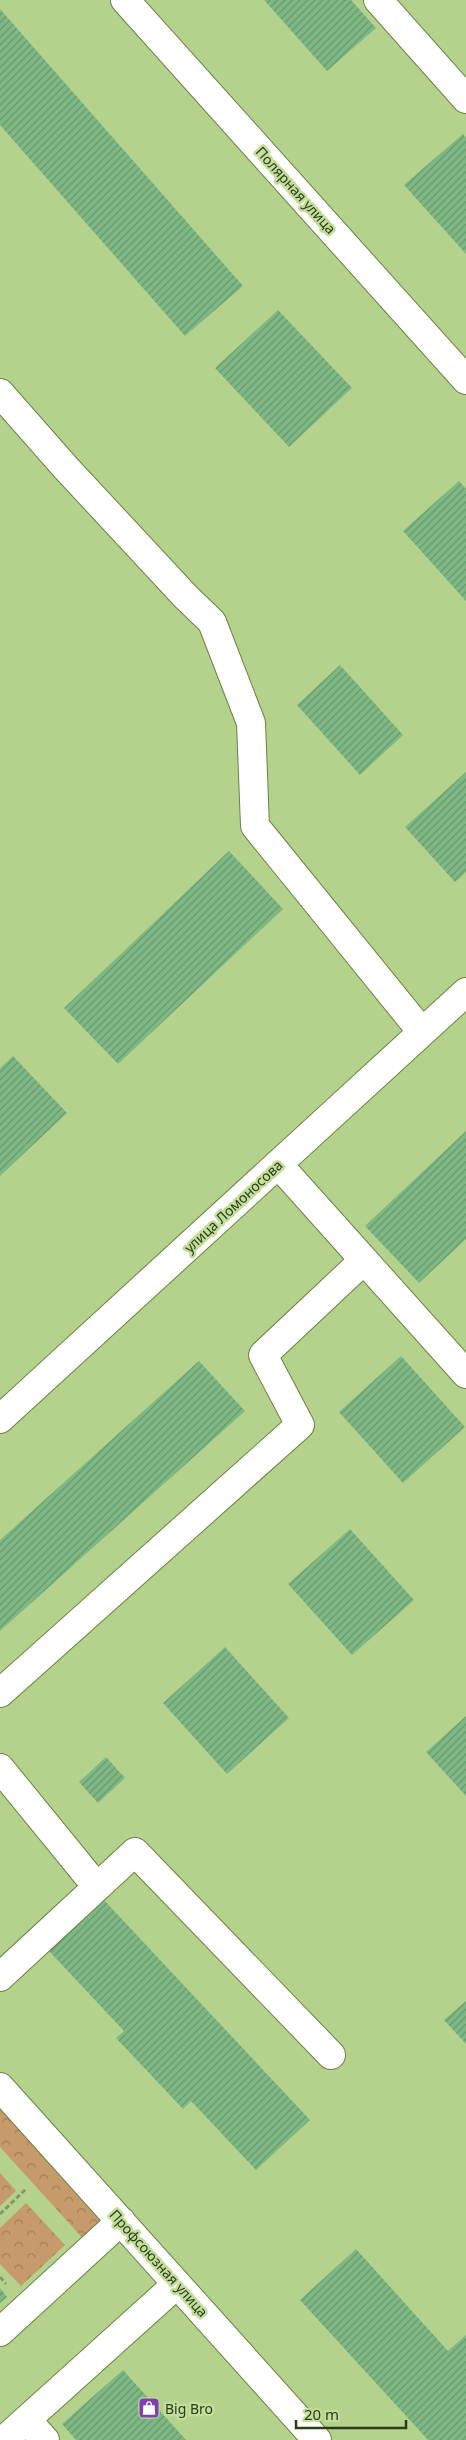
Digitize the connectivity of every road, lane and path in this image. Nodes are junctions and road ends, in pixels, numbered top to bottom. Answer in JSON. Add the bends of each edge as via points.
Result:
{"nodes":[{"id":1,"x":126,"y":0,"type":"edge"},
{"id":2,"x":378,"y":0,"type":"edge"},
{"id":3,"x":466,"y":99,"type":"edge"},
{"id":4,"x":466,"y":380,"type":"edge"},
{"id":5,"x":0,"y":392,"type":"edge"},
{"id":6,"x":466,"y":992,"type":"edge"},
{"id":7,"x":422,"y":1032,"type":"junction"},
{"id":8,"x":278,"y":1164,"type":"junction"},
{"id":9,"x":364,"y":1260,"type":"junction"},
{"id":10,"x":466,"y":1374,"type":"edge"},
{"id":11,"x":0,"y":1419,"type":"edge"},
{"id":12,"x":0,"y":1693,"type":"edge"},
{"id":13,"x":0,"y":1768,"type":"edge"},
{"id":14,"x":97,"y":1887,"type":"junction"},
{"id":15,"x":0,"y":1977,"type":"edge"},
{"id":16,"x":332,"y":2055,"type":"dead end"},
{"id":17,"x":0,"y":2087,"type":"edge"},
{"id":18,"x":27,"y":2188,"type":"dead end"},
{"id":19,"x":0,"y":2214,"type":"edge"},
{"id":20,"x":121,"y":2221,"type":"junction"},
{"id":21,"x":178,"y":2284,"type":"junction"},
{"id":22,"x":0,"y":2332,"type":"edge"},
{"id":23,"x":27,"y":2420,"type":"junction"},
{"id":24,"x":4,"y":2440,"type":"edge"},
{"id":25,"x":45,"y":2440,"type":"edge"},
{"id":26,"x":317,"y":2440,"type":"edge"}],
"edges":[{"from":1,"to":4,"type":"street","name":"Полярная улица"},
{"from":2,"to":3,"type":"street"},
{"from":5,"to":7,"type":"street","via":[[73,475],[212,622],[251,722],[255,826]]},
{"from":6,"to":7,"type":"street","name":"улица Ломоносова"},
{"from":7,"to":8,"type":"street","name":"улица Ломоносова"},
{"from":8,"to":9,"type":"street"},
{"from":8,"to":11,"type":"street","name":"улица Ломоносова"},
{"from":9,"to":10,"type":"street"},
{"from":9,"to":12,"type":"street","via":[[262,1356],[300,1425]]},
{"from":13,"to":14,"type":"street"},
{"from":14,"to":15,"type":"street"},
{"from":14,"to":16,"type":"street","via":[[135,1852]]},
{"from":17,"to":20,"type":"street","name":"Профсоюзная улица"},
{"from":18,"to":19,"type":"path"},
{"from":20,"to":21,"type":"street","name":"Профсоюзная улица"},
{"from":20,"to":22,"type":"street"},
{"from":21,"to":23,"type":"street"},
{"from":21,"to":26,"type":"street","name":"Профсоюзная улица"},
{"from":23,"to":24,"type":"street"},
{"from":23,"to":25,"type":"street"}]}
